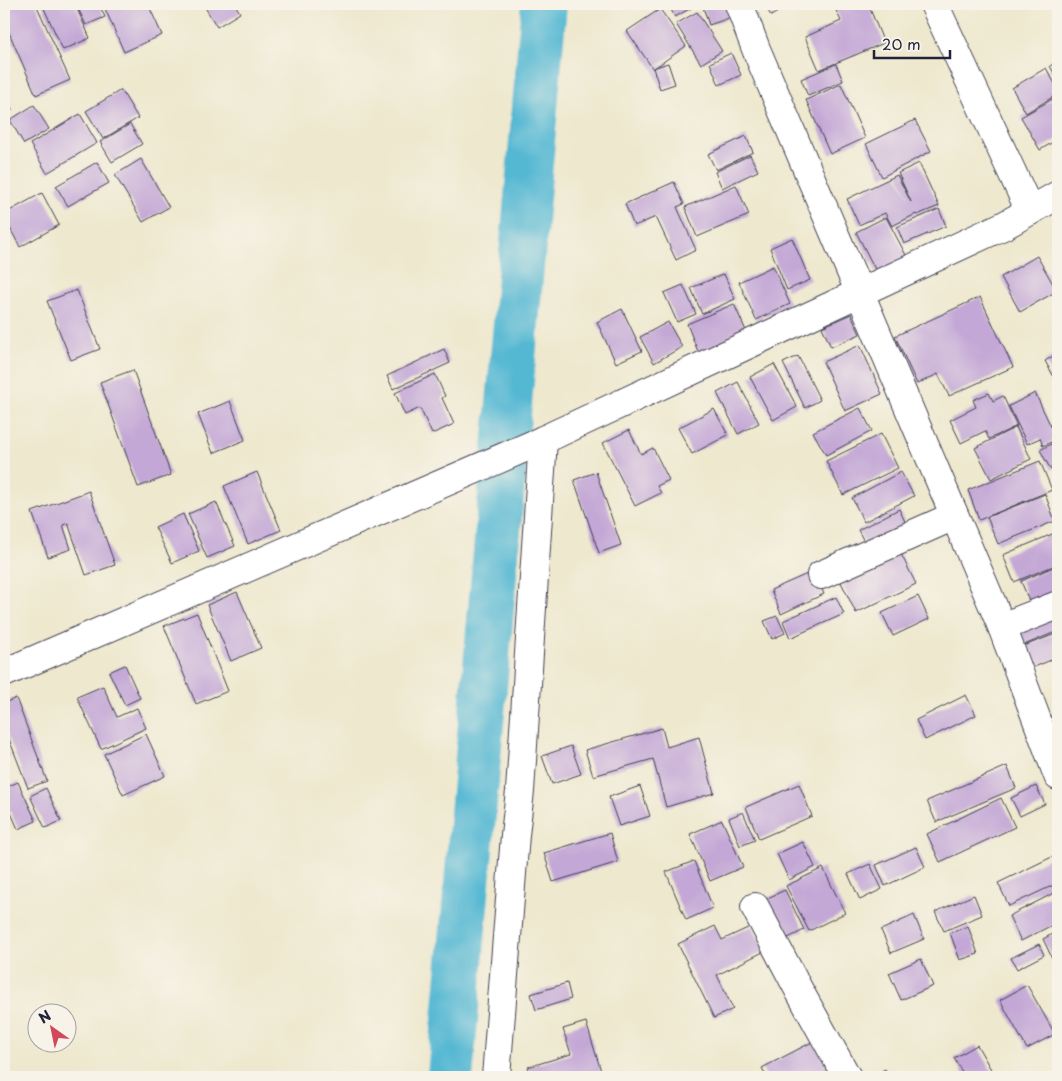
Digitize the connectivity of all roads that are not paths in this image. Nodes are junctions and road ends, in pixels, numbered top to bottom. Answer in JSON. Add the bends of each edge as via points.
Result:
{"nodes":[{"id":1,"x":739,"y":4,"type":"edge"},
{"id":2,"x":934,"y":4,"type":"edge"},
{"id":3,"x":1058,"y":195,"type":"edge"},
{"id":4,"x":1030,"y":211,"type":"junction"},
{"id":5,"x":859,"y":293,"type":"junction"},
{"id":6,"x":540,"y":441,"type":"junction"},
{"id":7,"x":954,"y":516,"type":"junction"},
{"id":8,"x":821,"y":575,"type":"dead end"},
{"id":9,"x":1058,"y":605,"type":"edge"},
{"id":10,"x":1002,"y":627,"type":"junction"},
{"id":11,"x":4,"y":673,"type":"edge"},
{"id":12,"x":1058,"y":776,"type":"edge"},
{"id":13,"x":755,"y":908,"type":"dead end"},
{"id":14,"x":496,"y":1077,"type":"edge"},
{"id":15,"x":847,"y":1077,"type":"edge"}],
"edges":[{"from":1,"to":5,"type":"street"},
{"from":2,"to":4,"type":"street"},
{"from":3,"to":4,"type":"street"},
{"from":4,"to":5,"type":"street"},
{"from":5,"to":6,"type":"street"},
{"from":5,"to":7,"type":"street"},
{"from":6,"to":11,"type":"street"},
{"from":6,"to":14,"type":"street","via":[[520,791]]},
{"from":7,"to":8,"type":"street"},
{"from":7,"to":10,"type":"street"},
{"from":9,"to":10,"type":"street"},
{"from":10,"to":12,"type":"street"},
{"from":13,"to":15,"type":"street"}]}
